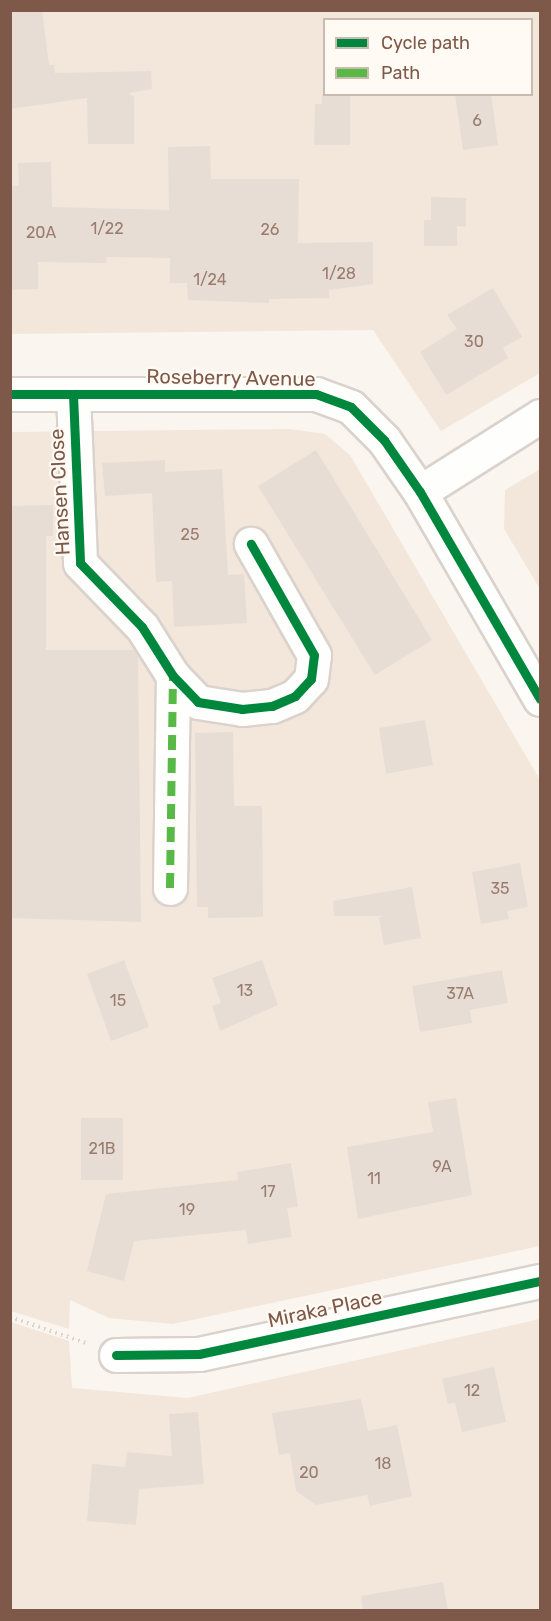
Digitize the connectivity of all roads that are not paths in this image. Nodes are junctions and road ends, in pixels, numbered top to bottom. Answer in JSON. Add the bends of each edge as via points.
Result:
{"nodes":[{"id":1,"x":10,"y":394,"type":"edge"},
{"id":2,"x":73,"y":394,"type":"junction"},
{"id":3,"x":540,"y":416,"type":"edge"},
{"id":4,"x":420,"y":492,"type":"junction"},
{"id":5,"x":251,"y":544,"type":"dead end"},
{"id":6,"x":173,"y":676,"type":"junction"},
{"id":7,"x":540,"y":699,"type":"edge"},
{"id":8,"x":170,"y":888,"type":"dead end"},
{"id":9,"x":540,"y":1281,"type":"edge"},
{"id":10,"x":116,"y":1355,"type":"road end"}],
"edges":[{"from":1,"to":2,"type":"street","name":"Roseberry Avenue"},
{"from":2,"to":4,"type":"street","name":"Roseberry Avenue","via":[[316,394],[351,406],[384,440]]},
{"from":2,"to":6,"type":"street","name":"Hansen Close","via":[[80,563],[142,627]]},
{"from":3,"to":4,"type":"street"},
{"from":4,"to":7,"type":"street","name":"Roseberry Avenue"},
{"from":5,"to":6,"type":"street","name":"Hansen Close","via":[[314,655],[311,679],[295,696],[272,706],[242,709],[198,702]]},
{"from":6,"to":8,"type":"street"},
{"from":9,"to":10,"type":"street","name":"Miraka Place","via":[[199,1354]]}]}
